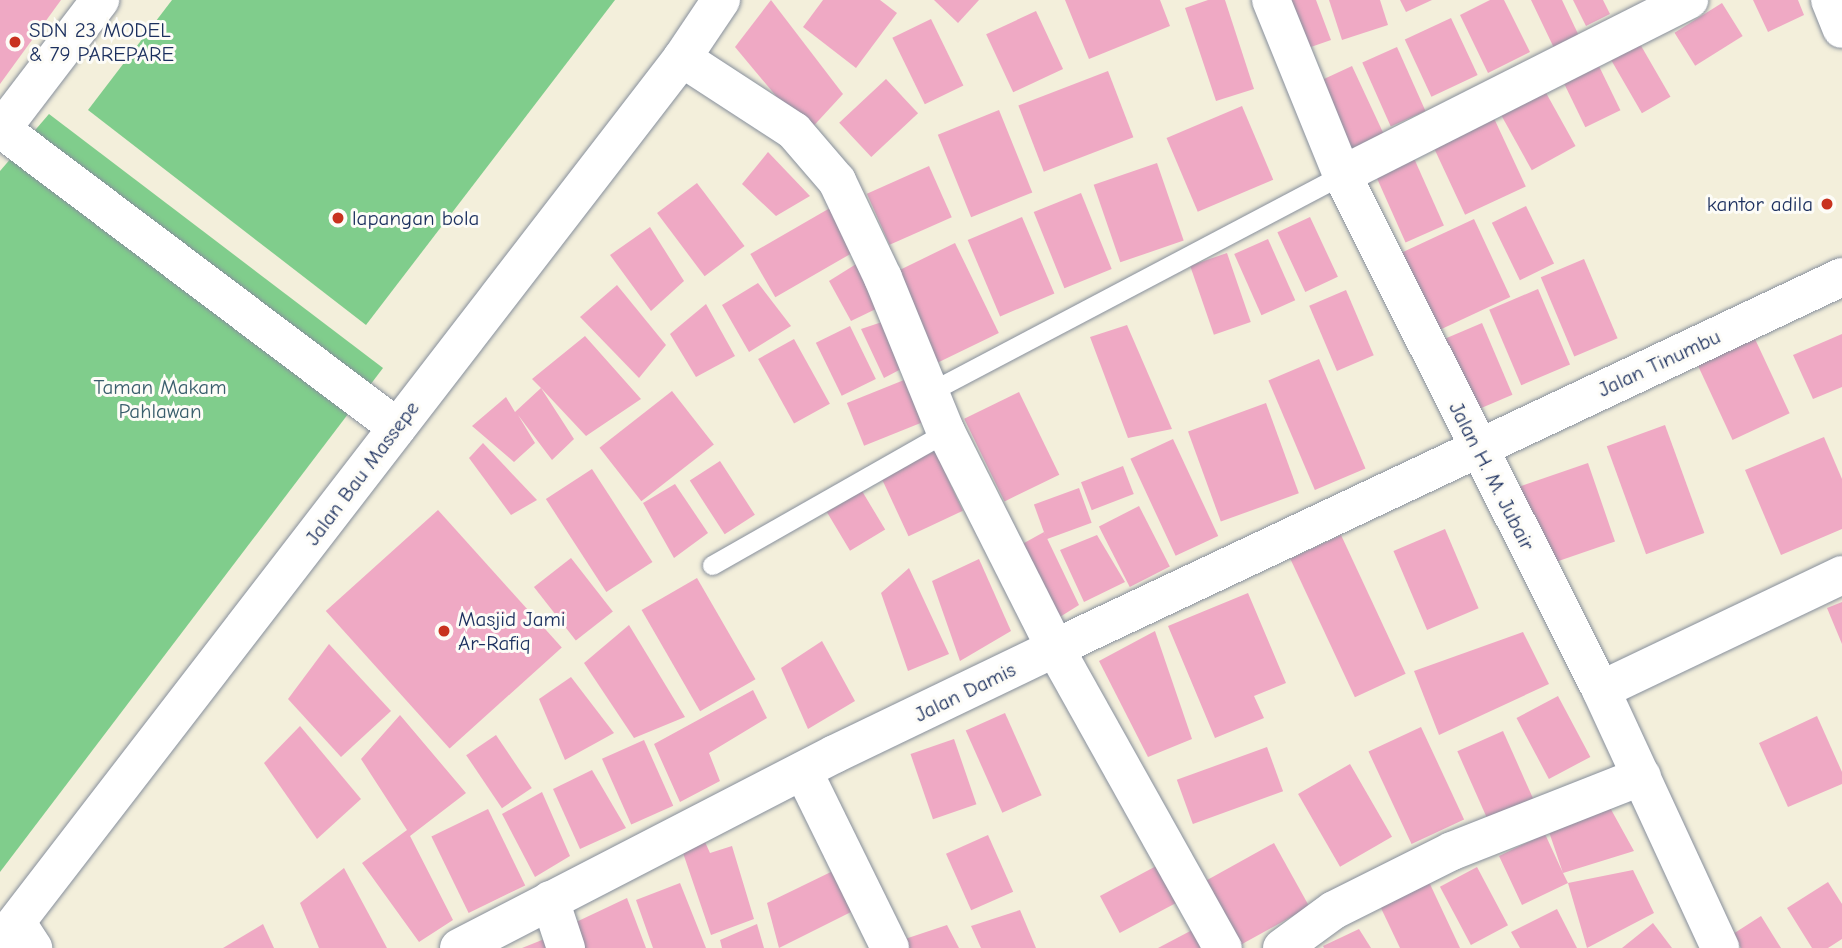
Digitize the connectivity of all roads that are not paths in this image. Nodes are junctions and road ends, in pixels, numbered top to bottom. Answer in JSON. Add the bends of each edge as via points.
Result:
{"nodes":[{"id":1,"x":100,"y":0,"type":"edge"},
{"id":2,"x":721,"y":0,"type":"edge"},
{"id":3,"x":1271,"y":0,"type":"edge"},
{"id":4,"x":1689,"y":0,"type":"edge"},
{"id":5,"x":1830,"y":0,"type":"edge"},
{"id":6,"x":1842,"y":29,"type":"edge"},
{"id":7,"x":682,"y":58,"type":"junction"},
{"id":8,"x":1,"y":130,"type":"edge"},
{"id":9,"x":1342,"y":175,"type":"junction"},
{"id":10,"x":1842,"y":277,"type":"edge"},
{"id":11,"x":930,"y":393,"type":"junction"},
{"id":12,"x":397,"y":427,"type":"junction"},
{"id":13,"x":946,"y":432,"type":"junction"},
{"id":14,"x":1477,"y":448,"type":"junction"},
{"id":15,"x":712,"y":565,"type":"dead end"},
{"id":16,"x":1842,"y":575,"type":"edge"},
{"id":17,"x":1055,"y":648,"type":"junction"},
{"id":18,"x":1601,"y":690,"type":"junction"},
{"id":19,"x":803,"y":771,"type":"junction"},
{"id":20,"x":1642,"y":776,"type":"junction"},
{"id":21,"x":550,"y":900,"type":"junction"},
{"id":22,"x":17,"y":938,"type":"edge"},
{"id":23,"x":459,"y":948,"type":"edge"},
{"id":24,"x":566,"y":948,"type":"edge"},
{"id":25,"x":890,"y":948,"type":"edge"},
{"id":26,"x":1223,"y":948,"type":"edge"},
{"id":27,"x":1282,"y":948,"type":"edge"},
{"id":28,"x":1720,"y":948,"type":"edge"}],
"edges":[{"from":1,"to":8,"type":"main road"},
{"from":2,"to":7,"type":"main road","name":"Jalan Bau Massepe"},
{"from":3,"to":9,"type":"main road","name":"Jalan H. M. Jubair"},
{"from":4,"to":9,"type":"main road"},
{"from":5,"to":6,"type":"main road"},
{"from":7,"to":11,"type":"main road","via":[[794,131],[837,181]]},
{"from":7,"to":12,"type":"main road","name":"Jalan Bau Massepe"},
{"from":8,"to":12,"type":"main road"},
{"from":9,"to":11,"type":"lane"},
{"from":9,"to":14,"type":"main road","name":"Jalan H. M. Jubair"},
{"from":10,"to":14,"type":"main road","name":"Jalan Tinumbu"},
{"from":11,"to":13,"type":"main road"},
{"from":12,"to":22,"type":"main road","name":"Jalan Bau Massepe"},
{"from":13,"to":15,"type":"lane"},
{"from":13,"to":17,"type":"main road"},
{"from":14,"to":17,"type":"main road","name":"Jalan Damis"},
{"from":14,"to":18,"type":"main road","name":"Jalan H. M. Jubair"},
{"from":16,"to":18,"type":"main road"},
{"from":17,"to":19,"type":"main road","name":"Jalan Damis"},
{"from":17,"to":26,"type":"main road"},
{"from":18,"to":20,"type":"main road","name":"Jalan H. M. Jubair"},
{"from":19,"to":21,"type":"main road","name":"Jalan Damis"},
{"from":19,"to":25,"type":"main road"},
{"from":20,"to":27,"type":"main road","via":[[1452,851],[1334,910]]},
{"from":20,"to":28,"type":"main road","name":"Jalan H. M. Jubair"},
{"from":21,"to":23,"type":"main road","name":"Jalan Damis"},
{"from":21,"to":24,"type":"main road"}]}
